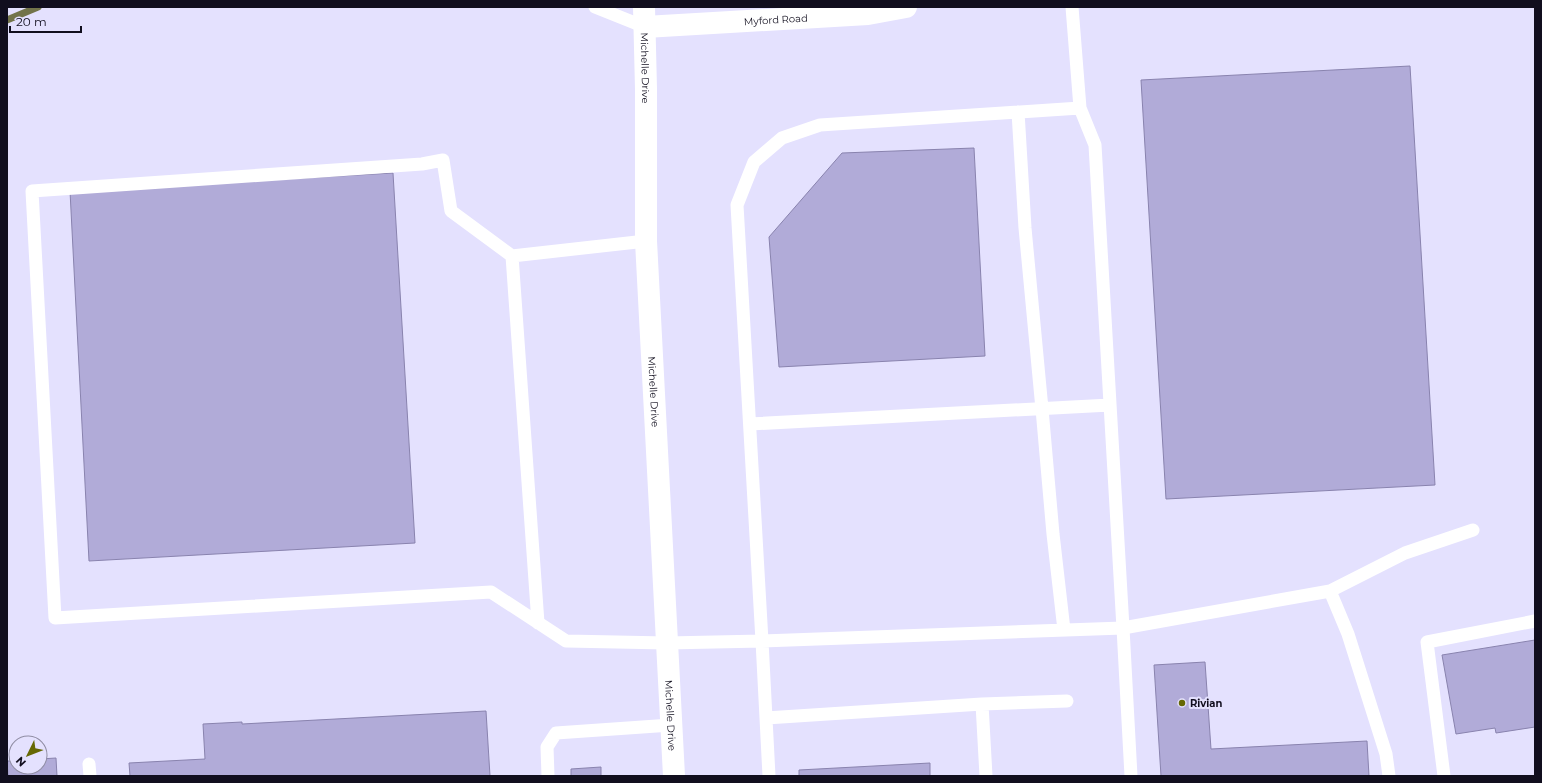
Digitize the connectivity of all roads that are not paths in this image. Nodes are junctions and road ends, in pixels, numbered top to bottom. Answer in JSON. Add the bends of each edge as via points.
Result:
{"nodes":[{"id":1,"x":595,"y":7,"type":"edge"},
{"id":2,"x":906,"y":7,"type":"edge"},
{"id":3,"x":1072,"y":7,"type":"edge"},
{"id":4,"x":868,"y":10,"type":"edge"},
{"id":5,"x":644,"y":17,"type":"edge"},
{"id":6,"x":1080,"y":108,"type":"junction"},
{"id":7,"x":1018,"y":112,"type":"junction"},
{"id":8,"x":646,"y":241,"type":"junction"},
{"id":9,"x":512,"y":256,"type":"junction"},
{"id":10,"x":1110,"y":405,"type":"junction"},
{"id":11,"x":1042,"y":409,"type":"junction"},
{"id":12,"x":750,"y":424,"type":"junction"},
{"id":13,"x":1473,"y":530,"type":"dead end"},
{"id":14,"x":1330,"y":591,"type":"junction"},
{"id":15,"x":1535,"y":621,"type":"edge"},
{"id":16,"x":538,"y":623,"type":"junction"},
{"id":17,"x":1123,"y":628,"type":"junction"},
{"id":18,"x":1064,"y":630,"type":"junction"},
{"id":19,"x":762,"y":641,"type":"junction"},
{"id":20,"x":667,"y":643,"type":"junction"},
{"id":21,"x":1067,"y":701,"type":"dead end"},
{"id":22,"x":982,"y":704,"type":"junction"},
{"id":23,"x":766,"y":718,"type":"junction"},
{"id":24,"x":671,"y":725,"type":"junction"},
{"id":25,"x":548,"y":776,"type":"edge"},
{"id":26,"x":674,"y":776,"type":"edge"},
{"id":27,"x":769,"y":776,"type":"edge"},
{"id":28,"x":986,"y":776,"type":"edge"},
{"id":29,"x":1131,"y":776,"type":"edge"},
{"id":30,"x":1389,"y":776,"type":"edge"},
{"id":31,"x":1444,"y":776,"type":"edge"}],
"edges":[{"from":1,"to":5,"type":"lane"},
{"from":2,"to":4,"type":"street","name":"Myford Road"},
{"from":3,"to":6,"type":"lane"},
{"from":4,"to":5,"type":"street","name":"Myford Road"},
{"from":5,"to":8,"type":"street","name":"Michelle Drive"},
{"from":6,"to":7,"type":"lane"},
{"from":6,"to":10,"type":"lane","via":[[1095,145]]},
{"from":7,"to":11,"type":"lane","via":[[1025,228]]},
{"from":7,"to":12,"type":"lane","via":[[820,125],[782,138],[754,162],[737,205]]},
{"from":8,"to":9,"type":"lane"},
{"from":8,"to":20,"type":"street","name":"Michelle Drive"},
{"from":9,"to":16,"type":"lane"},
{"from":9,"to":16,"type":"lane","via":[[451,211],[443,160],[406,165],[32,191],[55,618],[491,592]]},
{"from":10,"to":11,"type":"lane"},
{"from":10,"to":17,"type":"lane"},
{"from":11,"to":12,"type":"lane"},
{"from":11,"to":18,"type":"lane"},
{"from":12,"to":19,"type":"lane"},
{"from":13,"to":14,"type":"lane","via":[[1405,553]]},
{"from":14,"to":17,"type":"lane"},
{"from":14,"to":30,"type":"lane","via":[[1348,634],[1386,754]]},
{"from":15,"to":31,"type":"lane","via":[[1427,642]]},
{"from":16,"to":20,"type":"lane","via":[[566,641]]},
{"from":17,"to":18,"type":"lane"},
{"from":17,"to":29,"type":"lane"},
{"from":18,"to":19,"type":"lane"},
{"from":19,"to":20,"type":"lane"},
{"from":19,"to":23,"type":"lane"},
{"from":20,"to":24,"type":"street","name":"Michelle Drive"},
{"from":21,"to":22,"type":"lane"},
{"from":22,"to":23,"type":"lane"},
{"from":22,"to":28,"type":"lane"},
{"from":23,"to":27,"type":"lane"},
{"from":24,"to":25,"type":"lane","via":[[556,733],[546,747]]},
{"from":24,"to":26,"type":"street","name":"Michelle Drive"}]}
